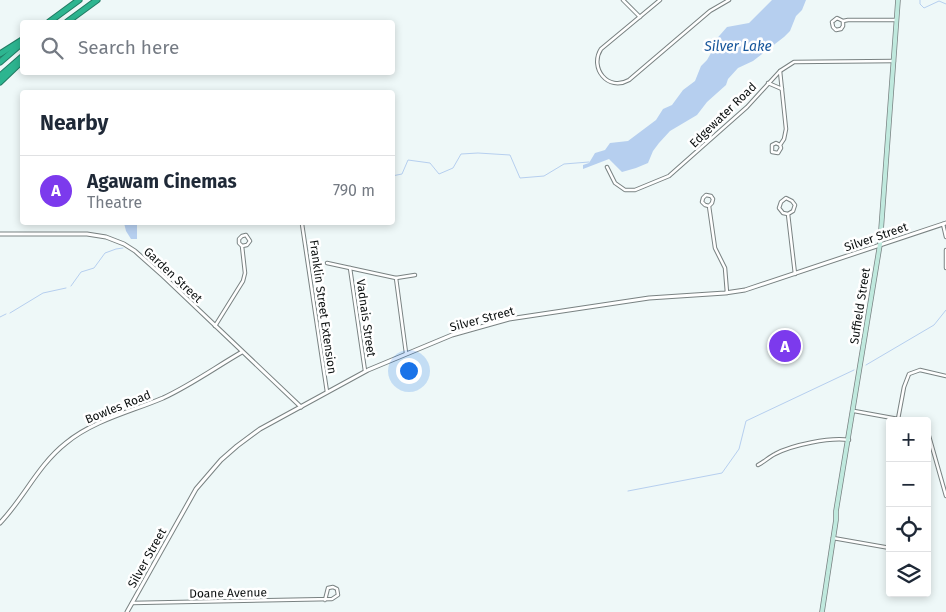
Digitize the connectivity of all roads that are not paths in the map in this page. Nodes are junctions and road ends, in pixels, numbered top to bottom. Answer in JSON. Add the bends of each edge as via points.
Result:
{"nodes":[{"id":1,"x":80,"y":0,"type":"edge"},
{"id":2,"x":97,"y":0,"type":"edge"},
{"id":3,"x":623,"y":0,"type":"edge"},
{"id":4,"x":660,"y":0,"type":"edge"},
{"id":5,"x":729,"y":0,"type":"edge"},
{"id":6,"x":898,"y":0,"type":"edge"},
{"id":7,"x":640,"y":17,"type":"junction"},
{"id":8,"x":53,"y":20,"type":"edge"},
{"id":9,"x":70,"y":20,"type":"edge"},
{"id":10,"x":896,"y":20,"type":"junction"},
{"id":11,"x":843,"y":21,"type":"junction"},
{"id":12,"x":20,"y":42,"type":"edge"},
{"id":13,"x":20,"y":43,"type":"edge"},
{"id":14,"x":0,"y":54,"type":"edge"},
{"id":15,"x":20,"y":59,"type":"edge"},
{"id":16,"x":894,"y":61,"type":"junction"},
{"id":17,"x":0,"y":62,"type":"edge"},
{"id":18,"x":20,"y":63,"type":"edge"},
{"id":19,"x":780,"y":71,"type":"junction"},
{"id":20,"x":0,"y":76,"type":"edge"},
{"id":21,"x":0,"y":82,"type":"edge"},
{"id":22,"x":768,"y":83,"type":"junction"},
{"id":23,"x":782,"y":89,"type":"junction"},
{"id":24,"x":780,"y":145,"type":"junction"},
{"id":25,"x":608,"y":167,"type":"dead end"},
{"id":26,"x":709,"y":206,"type":"junction"},
{"id":27,"x":788,"y":214,"type":"junction"},
{"id":28,"x":944,"y":223,"type":"edge"},
{"id":29,"x":302,"y":225,"type":"edge"},
{"id":30,"x":0,"y":234,"type":"edge"},
{"id":31,"x":946,"y":237,"type":"edge"},
{"id":32,"x":880,"y":244,"type":"junction"},
{"id":33,"x":242,"y":246,"type":"junction"},
{"id":34,"x":946,"y":250,"type":"edge"},
{"id":35,"x":327,"y":262,"type":"dead end"},
{"id":36,"x":350,"y":268,"type":"junction"},
{"id":37,"x":946,"y":268,"type":"edge"},
{"id":38,"x":795,"y":274,"type":"junction"},
{"id":39,"x":415,"y":275,"type":"dead end"},
{"id":40,"x":396,"y":278,"type":"junction"},
{"id":41,"x":727,"y":293,"type":"junction"},
{"id":42,"x":215,"y":326,"type":"junction"},
{"id":43,"x":242,"y":352,"type":"junction"},
{"id":44,"x":406,"y":354,"type":"junction"},
{"id":45,"x":365,"y":372,"type":"junction"},
{"id":46,"x":946,"y":376,"type":"edge"},
{"id":47,"x":327,"y":392,"type":"junction"},
{"id":48,"x":301,"y":406,"type":"junction"},
{"id":49,"x":854,"y":411,"type":"junction"},
{"id":50,"x":887,"y":417,"type":"edge"},
{"id":51,"x":898,"y":417,"type":"edge"},
{"id":52,"x":849,"y":440,"type":"junction"},
{"id":53,"x":931,"y":442,"type":"edge"},
{"id":54,"x":758,"y":465,"type":"dead end"},
{"id":55,"x":946,"y":496,"type":"edge"},
{"id":56,"x":0,"y":523,"type":"edge"},
{"id":57,"x":833,"y":538,"type":"junction"},
{"id":58,"x":886,"y":547,"type":"edge"},
{"id":59,"x":324,"y":600,"type":"junction"},
{"id":60,"x":132,"y":603,"type":"junction"},
{"id":61,"x":127,"y":612,"type":"edge"},
{"id":62,"x":822,"y":612,"type":"edge"}],
"edges":[{"from":1,"to":8,"type":"highway"},
{"from":2,"to":9,"type":"highway"},
{"from":3,"to":7,"type":"street"},
{"from":4,"to":7,"type":"street"},
{"from":5,"to":7,"type":"street","via":[[710,11],[630,80],[619,84],[608,81],[598,70],[599,52]]},
{"from":6,"to":10,"type":"main road","name":"Suffield Street"},
{"from":10,"to":11,"type":"street"},
{"from":10,"to":16,"type":"main road","name":"Suffield Street"},
{"from":11,"to":11,"type":"street","via":[[835,19],[833,27],[840,29]]},
{"from":12,"to":14,"type":"highway"},
{"from":13,"to":17,"type":"highway"},
{"from":15,"to":20,"type":"highway"},
{"from":16,"to":19,"type":"street","name":"Edgewater Road","via":[[800,61],[790,63]]},
{"from":16,"to":32,"type":"main road","name":"Suffield Street"},
{"from":18,"to":21,"type":"highway"},
{"from":19,"to":22,"type":"street","name":"Edgewater Road"},
{"from":19,"to":23,"type":"street"},
{"from":22,"to":23,"type":"street"},
{"from":22,"to":25,"type":"street","name":"Edgewater Road","via":[[744,111],[666,178],[635,190],[625,190],[615,183]]},
{"from":23,"to":24,"type":"street","via":[[786,130]]},
{"from":24,"to":24,"type":"street","via":[[773,144],[772,152],[778,153]]},
{"from":26,"to":26,"type":"street","via":[[713,200],[707,195],[702,202]]},
{"from":26,"to":41,"type":"street","via":[[715,248],[725,268]]},
{"from":27,"to":27,"type":"street","via":[[795,205],[785,199],[779,208]]},
{"from":27,"to":38,"type":"street"},
{"from":28,"to":31,"type":"street"},
{"from":28,"to":32,"type":"street","name":"Silver Street"},
{"from":29,"to":47,"type":"street","name":"Franklin Street Extension"},
{"from":30,"to":42,"type":"street","name":"Garden Street","via":[[84,234],[115,240],[133,250]]},
{"from":32,"to":38,"type":"street","name":"Silver Street"},
{"from":32,"to":49,"type":"main road","name":"Suffield Street"},
{"from":33,"to":33,"type":"street","via":[[250,242],[246,236],[239,239]]},
{"from":33,"to":42,"type":"street","via":[[243,281]]},
{"from":34,"to":37,"type":"street"},
{"from":35,"to":36,"type":"street"},
{"from":36,"to":40,"type":"street"},
{"from":36,"to":45,"type":"street","name":"Vadnais Street"},
{"from":38,"to":41,"type":"street","name":"Silver Street","via":[[755,288]]},
{"from":39,"to":40,"type":"street"},
{"from":40,"to":44,"type":"street"},
{"from":41,"to":44,"type":"street","name":"Silver Street","via":[[649,298],[509,319],[460,333]]},
{"from":42,"to":43,"type":"street","name":"Garden Street"},
{"from":43,"to":48,"type":"street","name":"Garden Street"},
{"from":43,"to":56,"type":"street","name":"Bowles Road","via":[[173,393],[104,420],[75,436],[46,463]]},
{"from":44,"to":45,"type":"street","name":"Silver Street"},
{"from":45,"to":47,"type":"street","name":"Silver Street"},
{"from":46,"to":51,"type":"street","via":[[920,370],[909,374]]},
{"from":47,"to":48,"type":"street","name":"Silver Street"},
{"from":48,"to":60,"type":"street","name":"Silver Street","via":[[241,442],[203,480]]},
{"from":49,"to":50,"type":"street"},
{"from":49,"to":52,"type":"main road","name":"Suffield Street"},
{"from":52,"to":54,"type":"street","via":[[833,439],[794,448]]},
{"from":52,"to":57,"type":"main road","name":"Suffield Street"},
{"from":53,"to":55,"type":"street"},
{"from":57,"to":58,"type":"street"},
{"from":57,"to":62,"type":"main road","name":"Suffield Street"},
{"from":59,"to":59,"type":"street","via":[[336,598],[338,590],[329,588]]},
{"from":59,"to":60,"type":"street","name":"Doane Avenue"},
{"from":60,"to":61,"type":"street","name":"Silver Street"}]}
